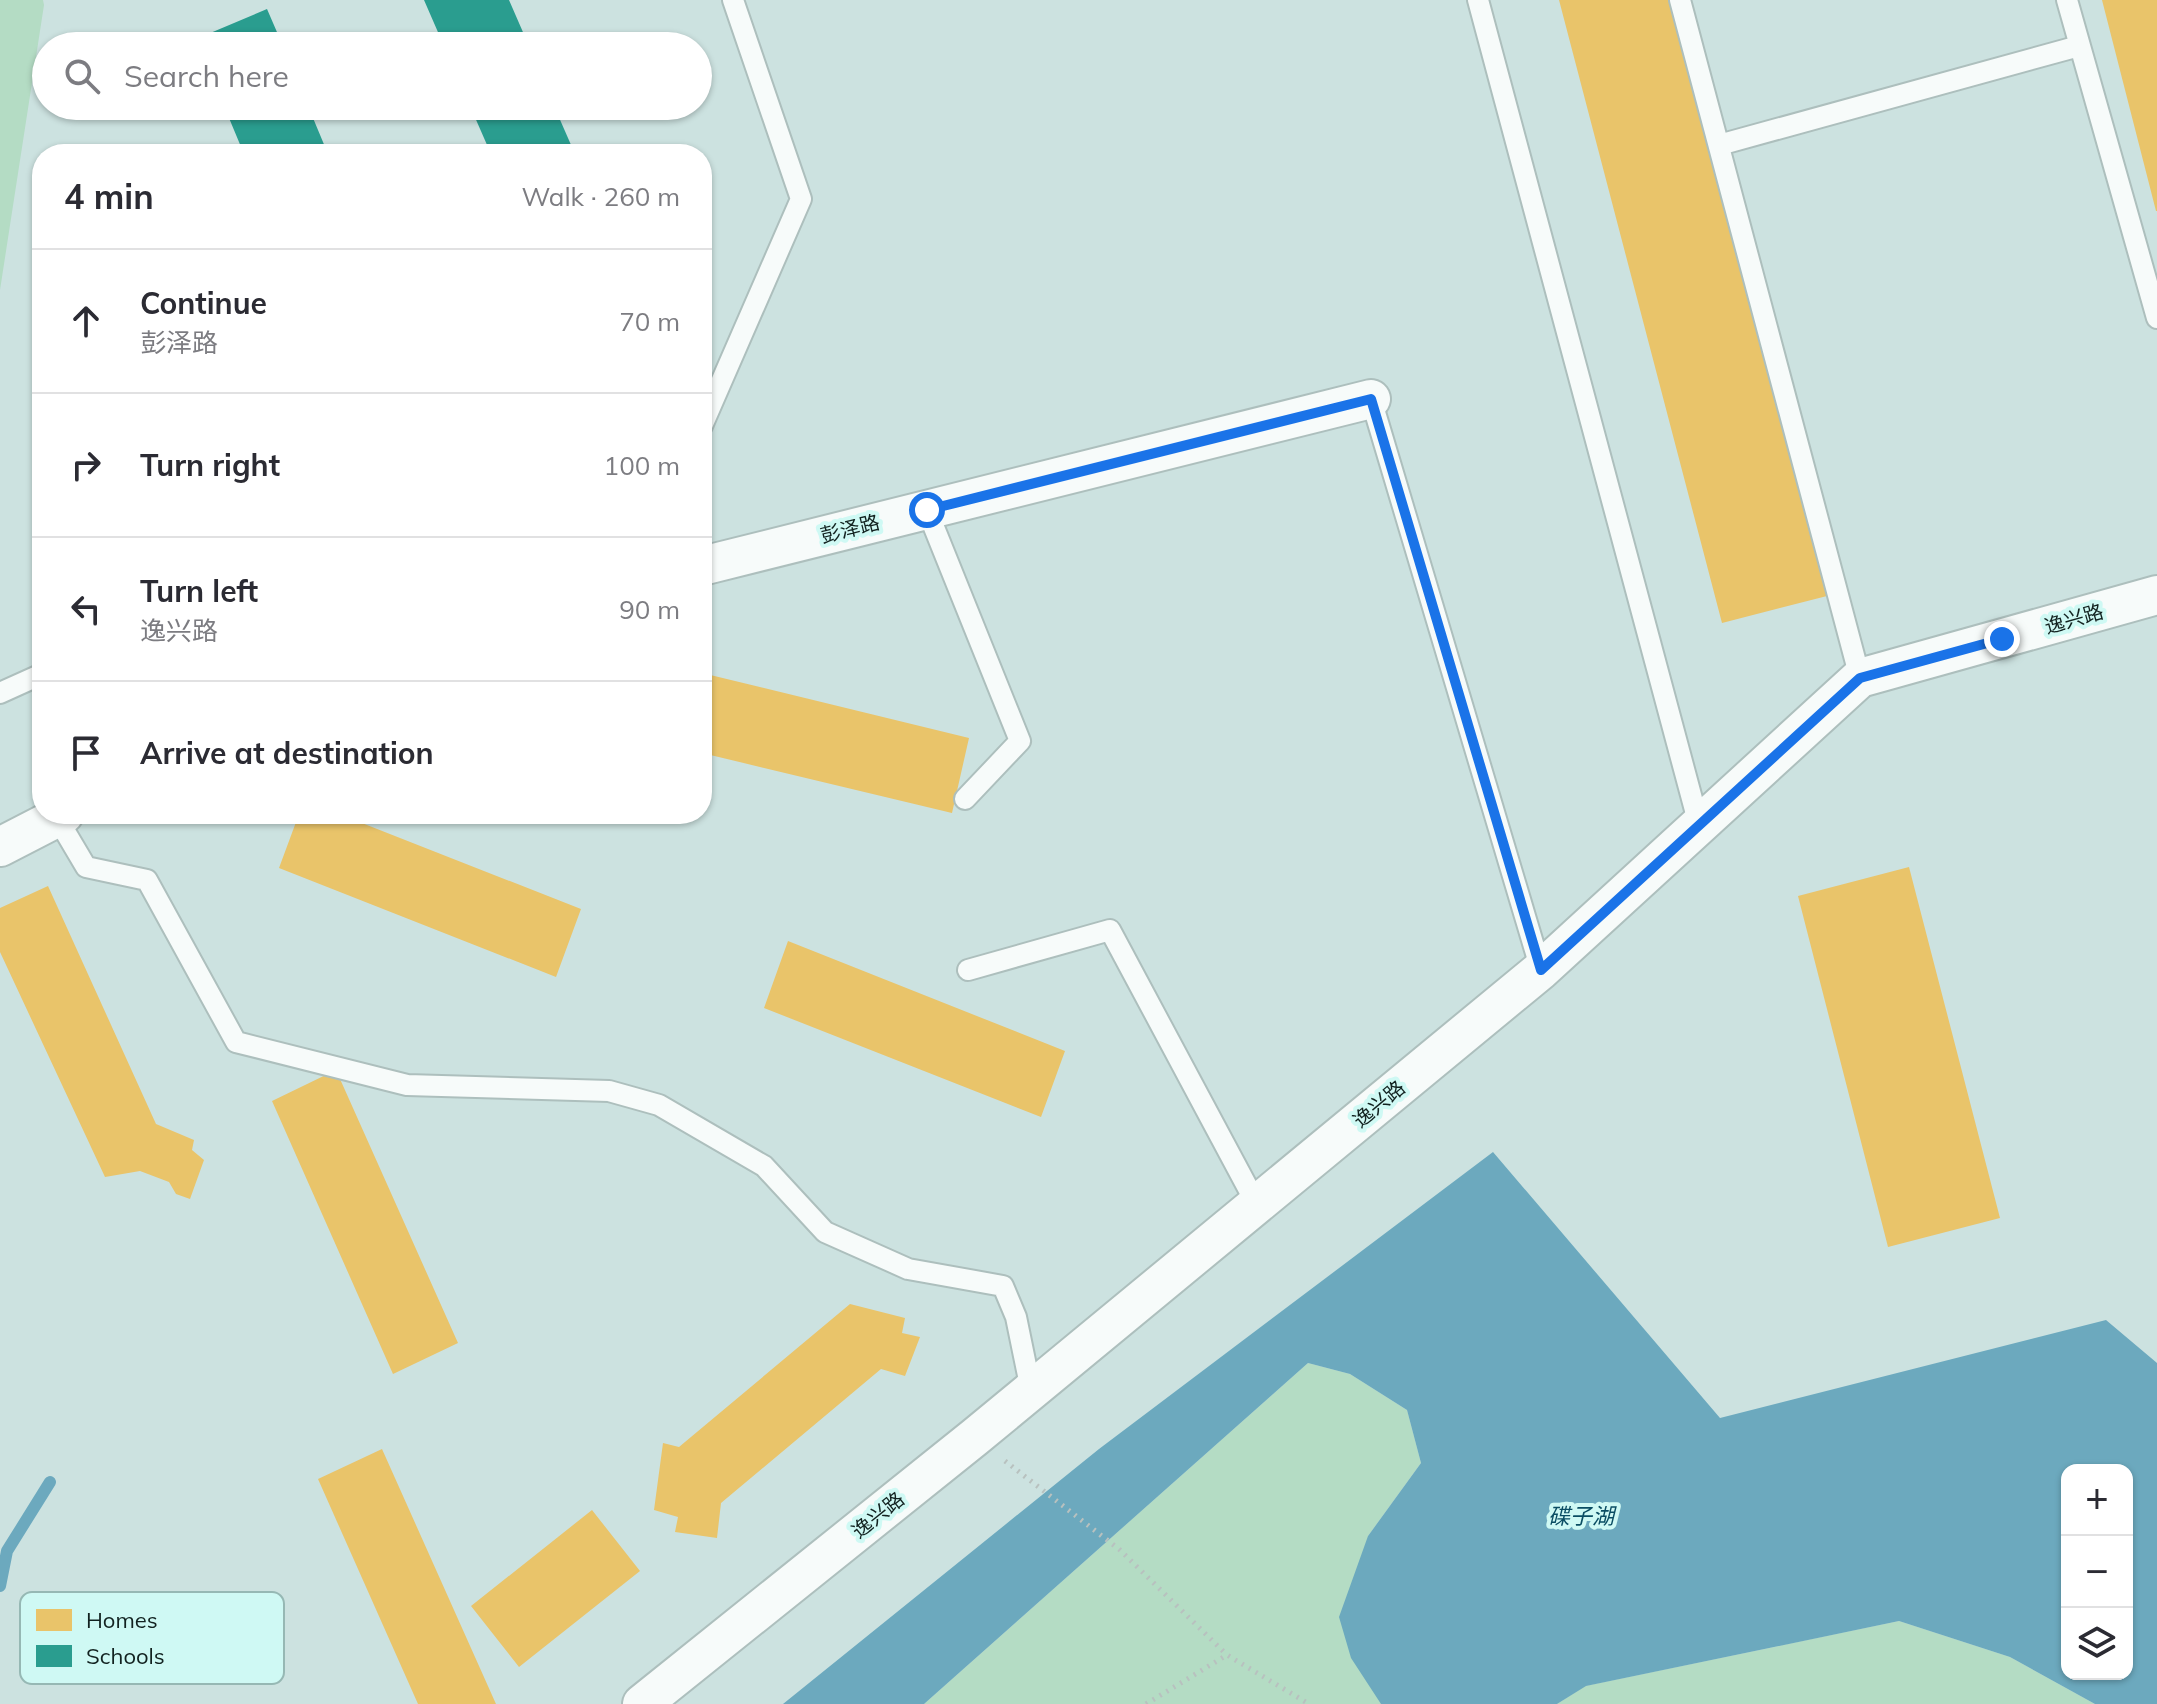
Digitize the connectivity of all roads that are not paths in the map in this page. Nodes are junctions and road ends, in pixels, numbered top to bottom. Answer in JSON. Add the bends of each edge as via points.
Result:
{"nodes":[{"id":1,"x":733,"y":0,"type":"edge"},
{"id":2,"x":1478,"y":0,"type":"edge"},
{"id":3,"x":1680,"y":0,"type":"edge"},
{"id":4,"x":2067,"y":0,"type":"edge"},
{"id":5,"x":2079,"y":46,"type":"junction"},
{"id":6,"x":1719,"y":145,"type":"junction"},
{"id":7,"x":2157,"y":318,"type":"edge"},
{"id":8,"x":1371,"y":399,"type":"joint"},
{"id":9,"x":712,"y":403,"type":"edge"},
{"id":10,"x":927,"y":510,"type":"junction"},
{"id":11,"x":712,"y":564,"type":"edge"},
{"id":12,"x":2157,"y":595,"type":"edge"},
{"id":13,"x":1860,"y":678,"type":"junction"},
{"id":14,"x":32,"y":679,"type":"edge"},
{"id":15,"x":0,"y":693,"type":"edge"},
{"id":16,"x":965,"y":799,"type":"dead end"},
{"id":17,"x":45,"y":824,"type":"edge"},
{"id":18,"x":65,"y":824,"type":"edge"},
{"id":19,"x":1699,"y":825,"type":"junction"},
{"id":20,"x":0,"y":847,"type":"edge"},
{"id":21,"x":968,"y":970,"type":"dead end"},
{"id":22,"x":1541,"y":970,"type":"junction"},
{"id":23,"x":1257,"y":1205,"type":"junction"},
{"id":24,"x":1031,"y":1390,"type":"junction"},
{"id":25,"x":642,"y":1704,"type":"edge"}],
"edges":[{"from":1,"to":9,"type":"lane","via":[[801,199]]},
{"from":2,"to":19,"type":"lane"},
{"from":3,"to":6,"type":"lane"},
{"from":4,"to":5,"type":"lane"},
{"from":5,"to":6,"type":"lane"},
{"from":5,"to":7,"type":"lane"},
{"from":6,"to":13,"type":"lane"},
{"from":8,"to":10,"type":"street","name":"彭泽路"},
{"from":8,"to":22,"type":"lane"},
{"from":10,"to":11,"type":"street","name":"彭泽路"},
{"from":10,"to":16,"type":"lane","via":[[1020,741]]},
{"from":12,"to":13,"type":"street","name":"逸兴路"},
{"from":13,"to":19,"type":"street","name":"逸兴路"},
{"from":14,"to":15,"type":"lane"},
{"from":17,"to":20,"type":"street"},
{"from":18,"to":24,"type":"lane","via":[[86,867],[147,880],[236,1042],[407,1085],[609,1091],[659,1105],[764,1166],[825,1232],[908,1269],[1003,1286],[1016,1317]]},
{"from":19,"to":22,"type":"street","name":"逸兴路"},
{"from":21,"to":23,"type":"lane","via":[[1110,930]]},
{"from":22,"to":23,"type":"street","name":"逸兴路"},
{"from":23,"to":24,"type":"street","name":"逸兴路"},
{"from":24,"to":25,"type":"street","name":"逸兴路"}]}
